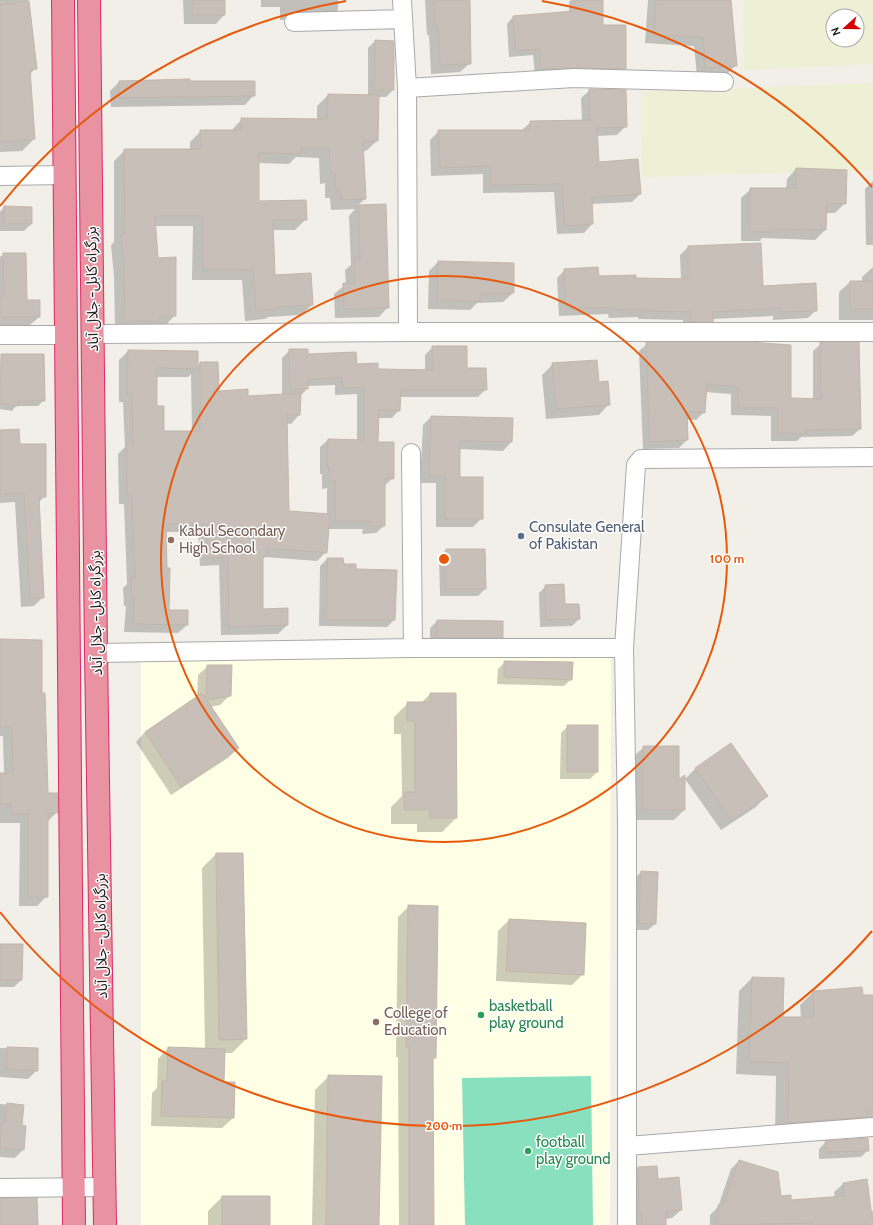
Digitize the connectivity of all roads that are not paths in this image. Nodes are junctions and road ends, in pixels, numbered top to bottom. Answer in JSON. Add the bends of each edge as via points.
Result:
{"nodes":[{"id":1,"x":63,"y":0,"type":"edge"},
{"id":2,"x":90,"y":0,"type":"edge"},
{"id":3,"x":402,"y":0,"type":"edge"},
{"id":4,"x":403,"y":19,"type":"junction"},
{"id":5,"x":294,"y":22,"type":"dead end"},
{"id":6,"x":724,"y":82,"type":"dead end"},
{"id":7,"x":407,"y":88,"type":"junction"},
{"id":8,"x":65,"y":175,"type":"junction"},
{"id":9,"x":0,"y":176,"type":"edge"},
{"id":10,"x":408,"y":332,"type":"junction"},
{"id":11,"x":873,"y":332,"type":"edge"},
{"id":12,"x":67,"y":334,"type":"junction"},
{"id":13,"x":93,"y":334,"type":"junction"},
{"id":14,"x":0,"y":335,"type":"edge"},
{"id":15,"x":411,"y":453,"type":"dead end"},
{"id":16,"x":873,"y":457,"type":"edge"},
{"id":17,"x":413,"y":648,"type":"junction"},
{"id":18,"x":624,"y":648,"type":"junction"},
{"id":19,"x":96,"y":653,"type":"junction"},
{"id":20,"x":873,"y":1127,"type":"edge"},
{"id":21,"x":627,"y":1146,"type":"junction"},
{"id":22,"x":74,"y":1187,"type":"junction"},
{"id":23,"x":105,"y":1187,"type":"junction"},
{"id":24,"x":0,"y":1188,"type":"edge"},
{"id":25,"x":74,"y":1225,"type":"edge"},
{"id":26,"x":105,"y":1225,"type":"edge"},
{"id":27,"x":627,"y":1225,"type":"edge"}],
"edges":[{"from":1,"to":8,"type":"highway","name":"بزرگراه کابل- جلال آباد"},
{"from":2,"to":13,"type":"highway","name":"بزرگراه کابل- جلال آباد"},
{"from":3,"to":4,"type":"street"},
{"from":4,"to":5,"type":"street"},
{"from":4,"to":7,"type":"street"},
{"from":6,"to":7,"type":"street","via":[[574,78]]},
{"from":7,"to":10,"type":"street"},
{"from":8,"to":9,"type":"street"},
{"from":8,"to":12,"type":"highway","name":"بزرگراه کابل- جلال آباد"},
{"from":10,"to":11,"type":"street"},
{"from":10,"to":13,"type":"street"},
{"from":12,"to":13,"type":"highway"},
{"from":12,"to":14,"type":"street"},
{"from":12,"to":22,"type":"highway","name":"بزرگراه کابل- جلال آباد"},
{"from":13,"to":19,"type":"highway","name":"بزرگراه کابل- جلال آباد"},
{"from":15,"to":17,"type":"street"},
{"from":16,"to":18,"type":"street","via":[[638,460]]},
{"from":17,"to":18,"type":"street"},
{"from":17,"to":19,"type":"street"},
{"from":18,"to":21,"type":"street","via":[[628,823]]},
{"from":19,"to":23,"type":"highway","name":"بزرگراه کابل- جلال آباد"},
{"from":20,"to":21,"type":"street"},
{"from":21,"to":27,"type":"street"},
{"from":22,"to":23,"type":"street"},
{"from":22,"to":24,"type":"street"},
{"from":22,"to":25,"type":"highway","name":"بزرگراه کابل- جلال آباد"},
{"from":23,"to":26,"type":"highway","name":"بزرگراه کابل- جلال آباد"}]}
